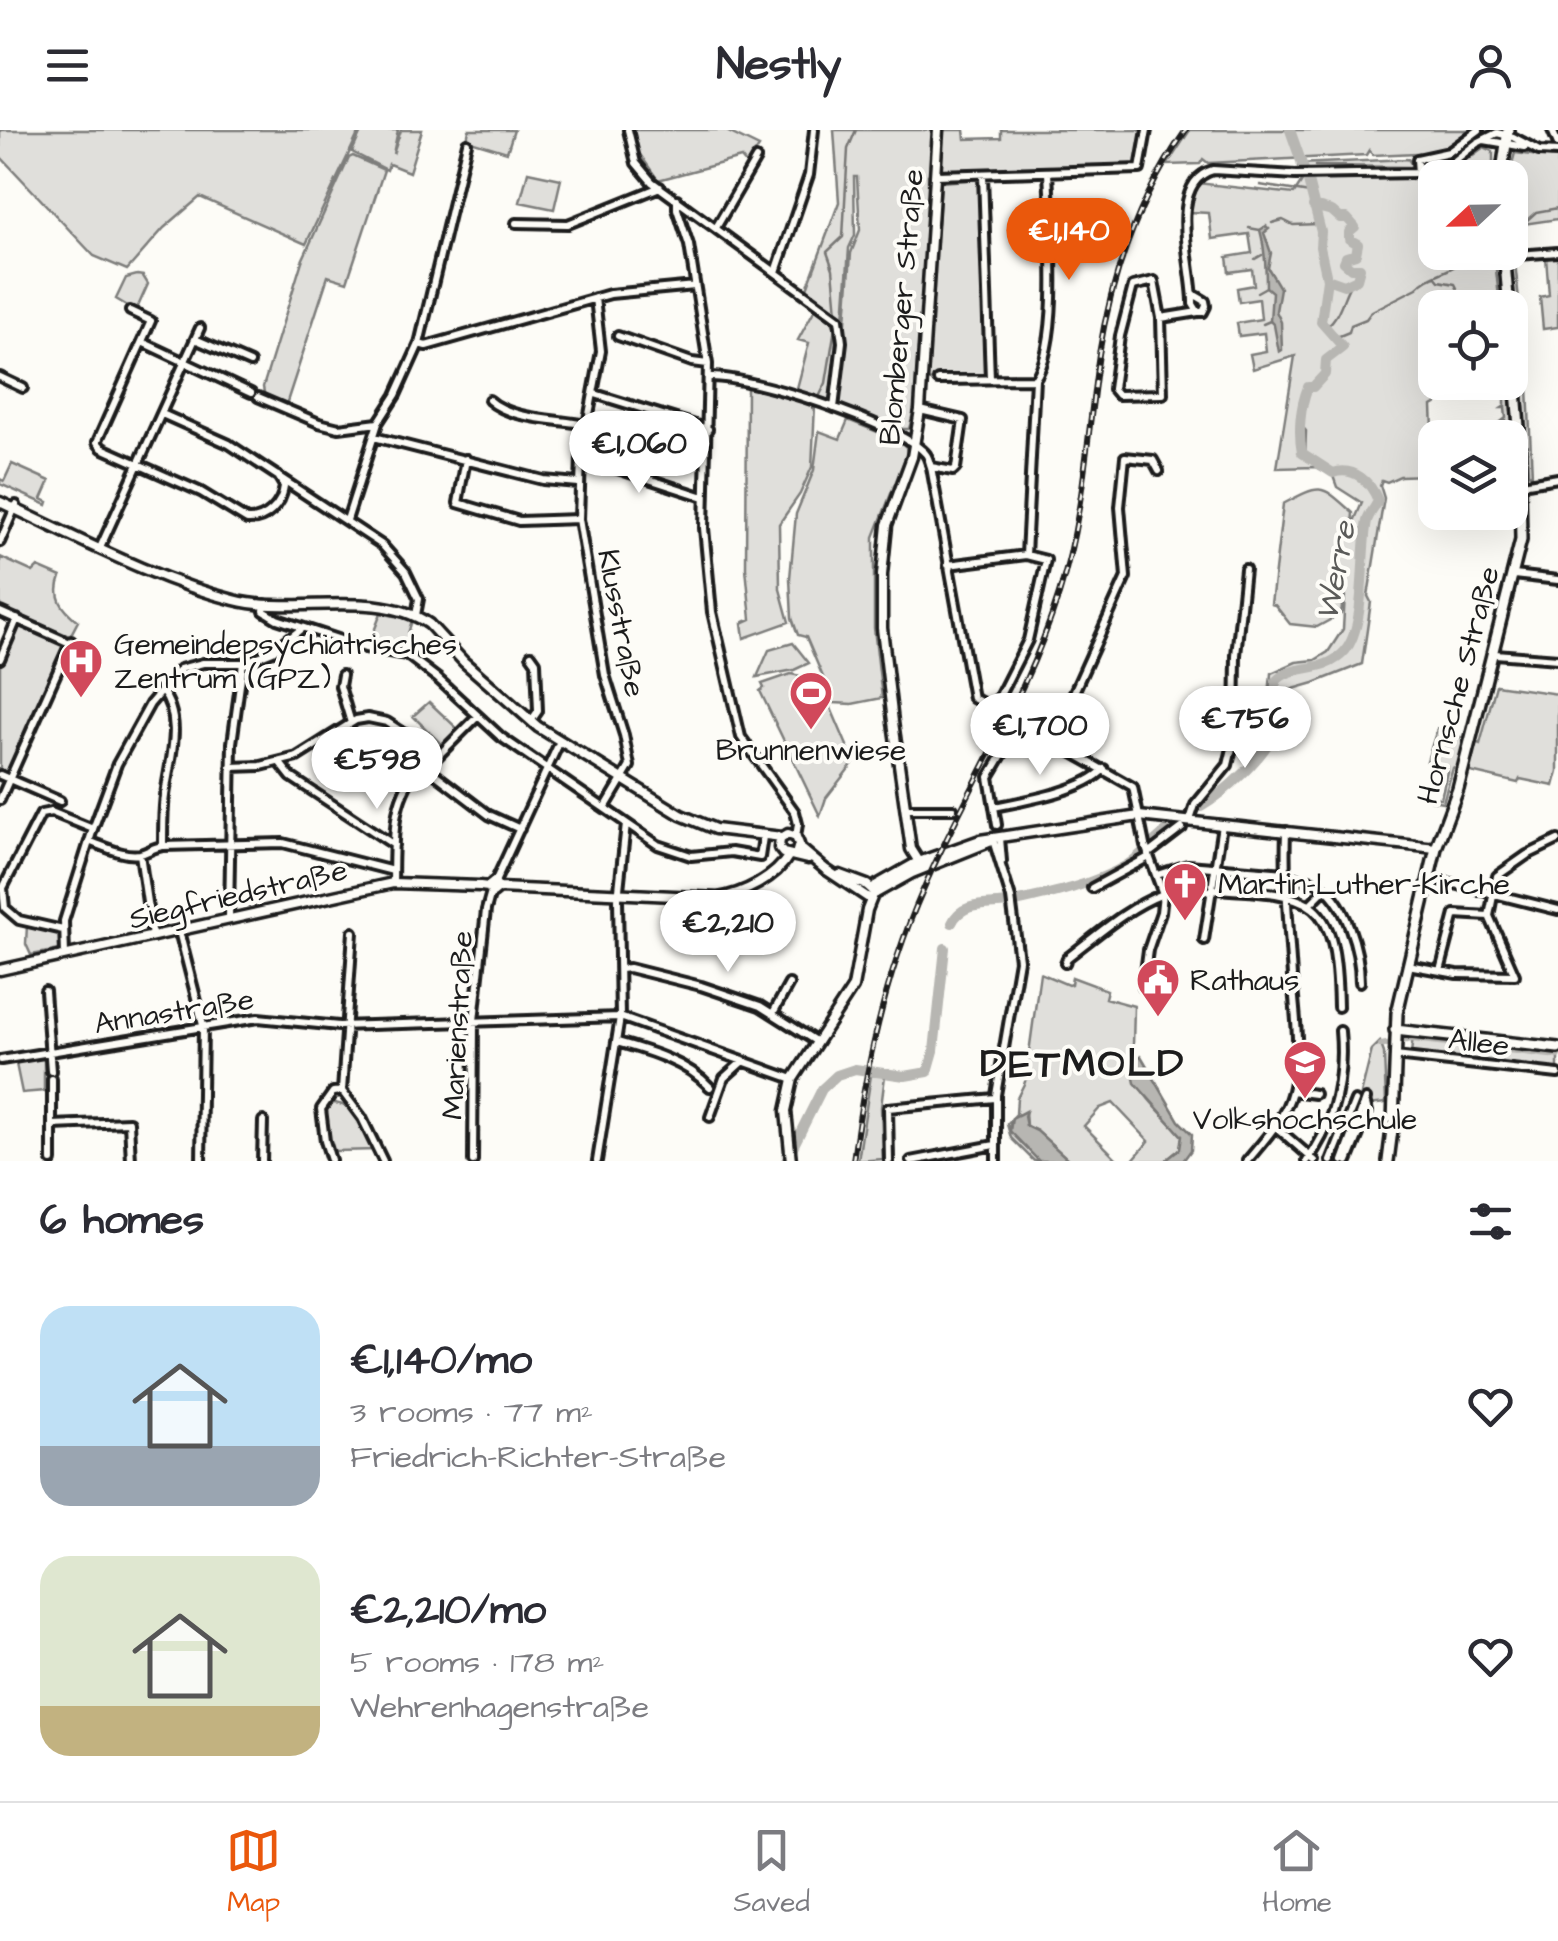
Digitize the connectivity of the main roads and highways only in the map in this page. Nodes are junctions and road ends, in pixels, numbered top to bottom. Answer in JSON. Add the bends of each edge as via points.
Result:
{"nodes":[{"id":1,"x":1520,"y":530,"type":"edge"},
{"id":2,"x":1394,"y":1042,"type":"junction"},
{"id":3,"x":1558,"y":1048,"type":"edge"},
{"id":4,"x":1388,"y":1161,"type":"edge"}],
"edges":[{"from":1,"to":2,"type":"main road","name":"Hornsche Straße"},
{"from":2,"to":3,"type":"main road"},
{"from":2,"to":4,"type":"main road","name":"Hornsche Straße"}]}
